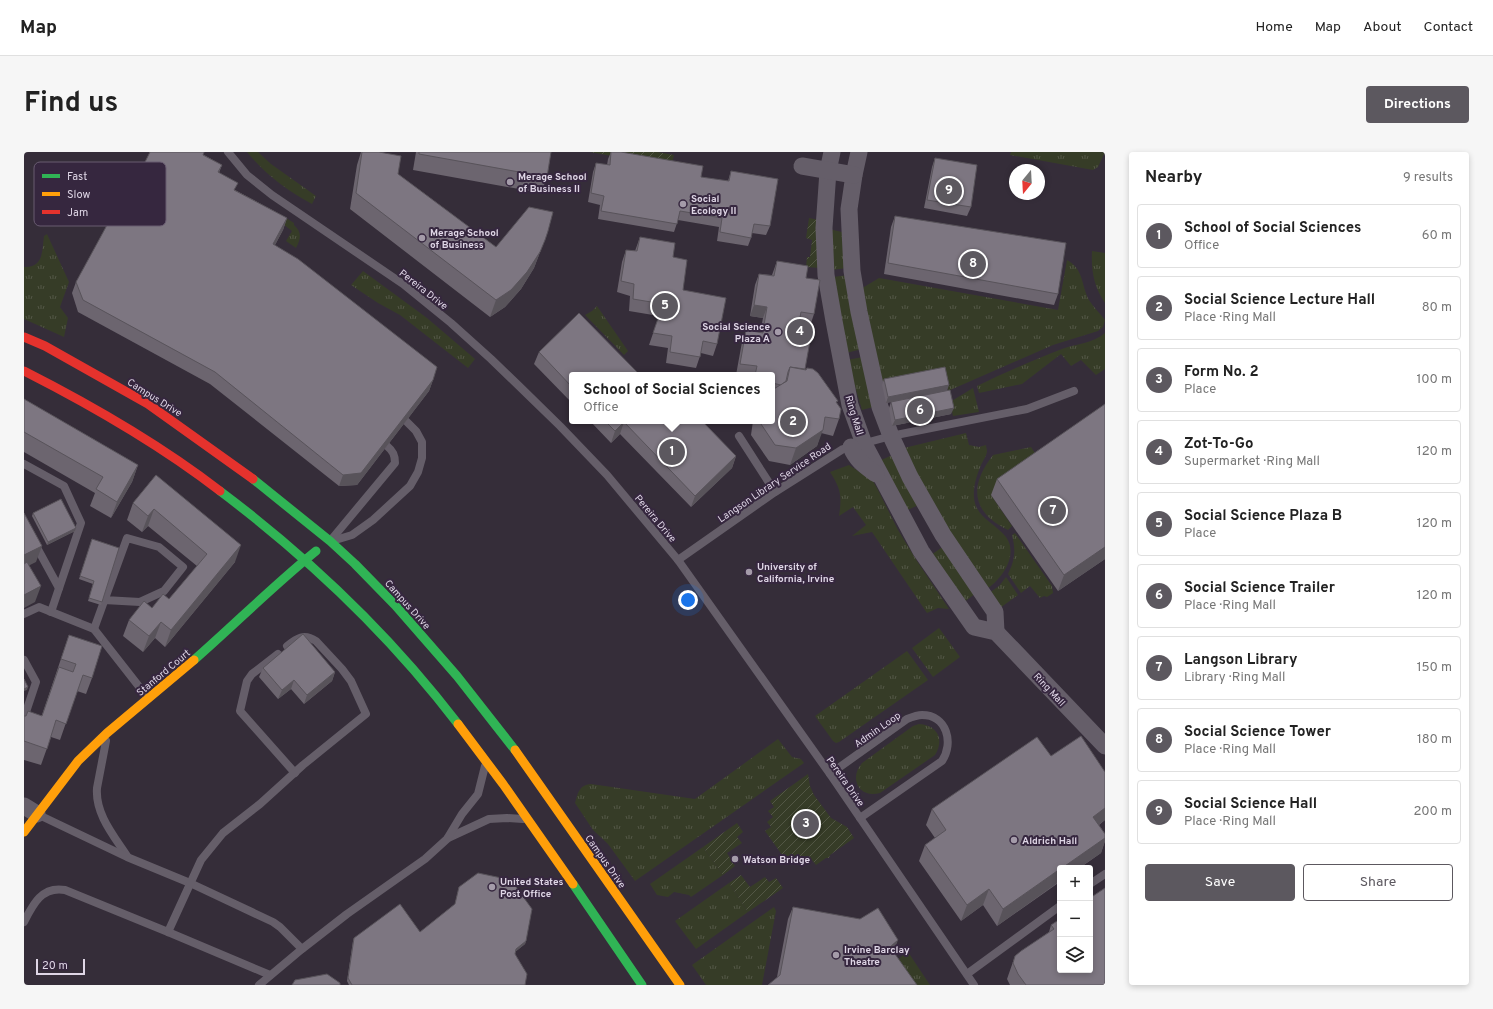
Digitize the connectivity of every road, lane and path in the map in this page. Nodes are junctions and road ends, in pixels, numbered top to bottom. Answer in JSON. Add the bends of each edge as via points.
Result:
{"nodes":[{"id":1,"x":228,"y":152,"type":"edge"},
{"id":2,"x":832,"y":152,"type":"edge"},
{"id":3,"x":859,"y":152,"type":"edge"},
{"id":4,"x":802,"y":166,"type":"dead end"},
{"id":5,"x":828,"y":171,"type":"junction"},
{"id":6,"x":854,"y":175,"type":"junction"},
{"id":7,"x":24,"y":337,"type":"edge"},
{"id":8,"x":24,"y":371,"type":"edge"},
{"id":9,"x":1074,"y":391,"type":"dead end"},
{"id":10,"x":407,"y":422,"type":"edge"},
{"id":11,"x":739,"y":436,"type":"dead end"},
{"id":12,"x":890,"y":436,"type":"junction"},
{"id":13,"x":857,"y":445,"type":"junction"},
{"id":14,"x":387,"y":446,"type":"edge"},
{"id":15,"x":24,"y":464,"type":"edge"},
{"id":16,"x":775,"y":492,"type":"junction"},
{"id":17,"x":31,"y":537,"type":"edge"},
{"id":18,"x":330,"y":541,"type":"junction"},
{"id":19,"x":305,"y":559,"type":"junction"},
{"id":20,"x":678,"y":560,"type":"junction"},
{"id":21,"x":59,"y":588,"type":"junction"},
{"id":22,"x":104,"y":600,"type":"junction"},
{"id":23,"x":51,"y":612,"type":"junction"},
{"id":24,"x":24,"y":614,"type":"edge"},
{"id":25,"x":94,"y":629,"type":"junction"},
{"id":26,"x":996,"y":632,"type":"junction"},
{"id":27,"x":287,"y":646,"type":"edge"},
{"id":28,"x":278,"y":654,"type":"edge"},
{"id":29,"x":24,"y":660,"type":"edge"},
{"id":30,"x":149,"y":698,"type":"junction"},
{"id":31,"x":24,"y":712,"type":"edge"},
{"id":32,"x":108,"y":733,"type":"junction"},
{"id":33,"x":1105,"y":746,"type":"edge"},
{"id":34,"x":486,"y":761,"type":"junction"},
{"id":35,"x":294,"y":773,"type":"junction"},
{"id":36,"x":830,"y":774,"type":"junction"},
{"id":37,"x":31,"y":810,"type":"edge"},
{"id":38,"x":860,"y":818,"type":"junction"},
{"id":39,"x":527,"y":819,"type":"junction"},
{"id":40,"x":24,"y":832,"type":"edge"},
{"id":41,"x":447,"y":839,"type":"junction"},
{"id":42,"x":127,"y":857,"type":"junction"},
{"id":43,"x":1105,"y":874,"type":"edge"},
{"id":44,"x":1093,"y":882,"type":"edge"},
{"id":45,"x":190,"y":883,"type":"junction"},
{"id":46,"x":1057,"y":908,"type":"edge"},
{"id":47,"x":24,"y":922,"type":"edge"},
{"id":48,"x":168,"y":932,"type":"junction"},
{"id":49,"x":302,"y":949,"type":"junction"},
{"id":50,"x":967,"y":974,"type":"junction"},
{"id":51,"x":270,"y":975,"type":"junction"},
{"id":52,"x":259,"y":985,"type":"edge"},
{"id":53,"x":642,"y":985,"type":"edge"},
{"id":54,"x":680,"y":985,"type":"edge"},
{"id":55,"x":974,"y":985,"type":"edge"}],
"edges":[{"from":1,"to":20,"type":"lane","name":"Pereira Drive","via":[[247,175],[272,195],[403,284],[491,358],[607,475]]},
{"from":2,"to":5,"type":"street","name":"Ring Mall"},
{"from":3,"to":6,"type":"street"},
{"from":4,"to":5,"type":"street"},
{"from":5,"to":6,"type":"street"},
{"from":5,"to":13,"type":"street","name":"Ring Mall","via":[[824,228],[826,275]]},
{"from":6,"to":12,"type":"street","via":[[849,209],[852,271],[880,407]]},
{"from":7,"to":18,"type":"main road","name":"Campus Drive","via":[[148,404],[255,480]]},
{"from":8,"to":19,"type":"main road","via":[[65,390],[136,432],[185,465]]},
{"from":9,"to":12,"type":"lane","name":"Langson Library Service Road","via":[[1027,409]]},
{"from":10,"to":18,"type":"lane","via":[[422,442],[422,458],[410,486],[373,520],[352,535]]},
{"from":11,"to":16,"type":"lane"},
{"from":12,"to":13,"type":"lane","name":"Langson Library Service Road"},
{"from":12,"to":26,"type":"street","via":[[943,535],[995,612]]},
{"from":13,"to":16,"type":"lane","name":"Langson Library Service Road","via":[[843,449]]},
{"from":13,"to":26,"type":"street","name":"Ring Mall","via":[[882,478],[921,552],[974,627]]},
{"from":14,"to":18,"type":"lane","via":[[395,455],[395,463]]},
{"from":15,"to":21,"type":"lane","via":[[64,486],[81,523]]},
{"from":16,"to":20,"type":"lane","name":"Langson Library Service Road"},
{"from":17,"to":21,"type":"lane"},
{"from":18,"to":19,"type":"main road","name":"Stanford Court"},
{"from":18,"to":54,"type":"main road","name":"Campus Drive","via":[[395,605],[505,736]]},
{"from":19,"to":30,"type":"main road","name":"Stanford Court"},
{"from":19,"to":34,"type":"main road","via":[[412,666]]},
{"from":20,"to":36,"type":"lane","name":"Pereira Drive"},
{"from":21,"to":23,"type":"lane"},
{"from":22,"to":22,"type":"lane","via":[[140,602],[164,591],[183,567],[159,547],[127,538]]},
{"from":22,"to":25,"type":"lane"},
{"from":23,"to":24,"type":"lane","via":[[40,607]]},
{"from":23,"to":25,"type":"lane"},
{"from":25,"to":30,"type":"lane"},
{"from":26,"to":33,"type":"street","name":"Ring Mall"},
{"from":27,"to":35,"type":"lane","via":[[296,638],[304,636],[316,641],[351,682],[366,714]]},
{"from":28,"to":35,"type":"lane","via":[[247,681],[240,711]]},
{"from":29,"to":31,"type":"lane","via":[[36,682]]},
{"from":30,"to":32,"type":"main road","name":"Stanford Court"},
{"from":32,"to":37,"type":"main road","name":"Stanford Court"},
{"from":32,"to":42,"type":"lane","via":[[96,795],[104,820]]},
{"from":34,"to":39,"type":"main road"},
{"from":34,"to":41,"type":"lane","via":[[478,794]]},
{"from":35,"to":45,"type":"lane","via":[[223,833],[201,860]]},
{"from":36,"to":38,"type":"lane","name":"Pereira Drive"},
{"from":36,"to":38,"type":"lane","name":"Admin Loop","via":[[916,716],[923,715],[938,720],[943,726],[949,741],[942,761]]},
{"from":37,"to":40,"type":"main road","name":"Stanford Court"},
{"from":37,"to":42,"type":"lane"},
{"from":38,"to":50,"type":"lane","name":"Pereira Drive"},
{"from":39,"to":41,"type":"lane","via":[[489,819]]},
{"from":39,"to":53,"type":"main road"},
{"from":41,"to":49,"type":"lane","via":[[425,859]]},
{"from":42,"to":45,"type":"lane"},
{"from":43,"to":44,"type":"lane"},
{"from":45,"to":48,"type":"lane"},
{"from":45,"to":49,"type":"lane","via":[[273,922]]},
{"from":46,"to":50,"type":"lane"},
{"from":47,"to":48,"type":"lane","via":[[31,908],[44,893],[57,889]]},
{"from":48,"to":51,"type":"lane"},
{"from":49,"to":51,"type":"lane"},
{"from":50,"to":55,"type":"lane","name":"Pereira Drive"},
{"from":51,"to":52,"type":"lane"}]}
